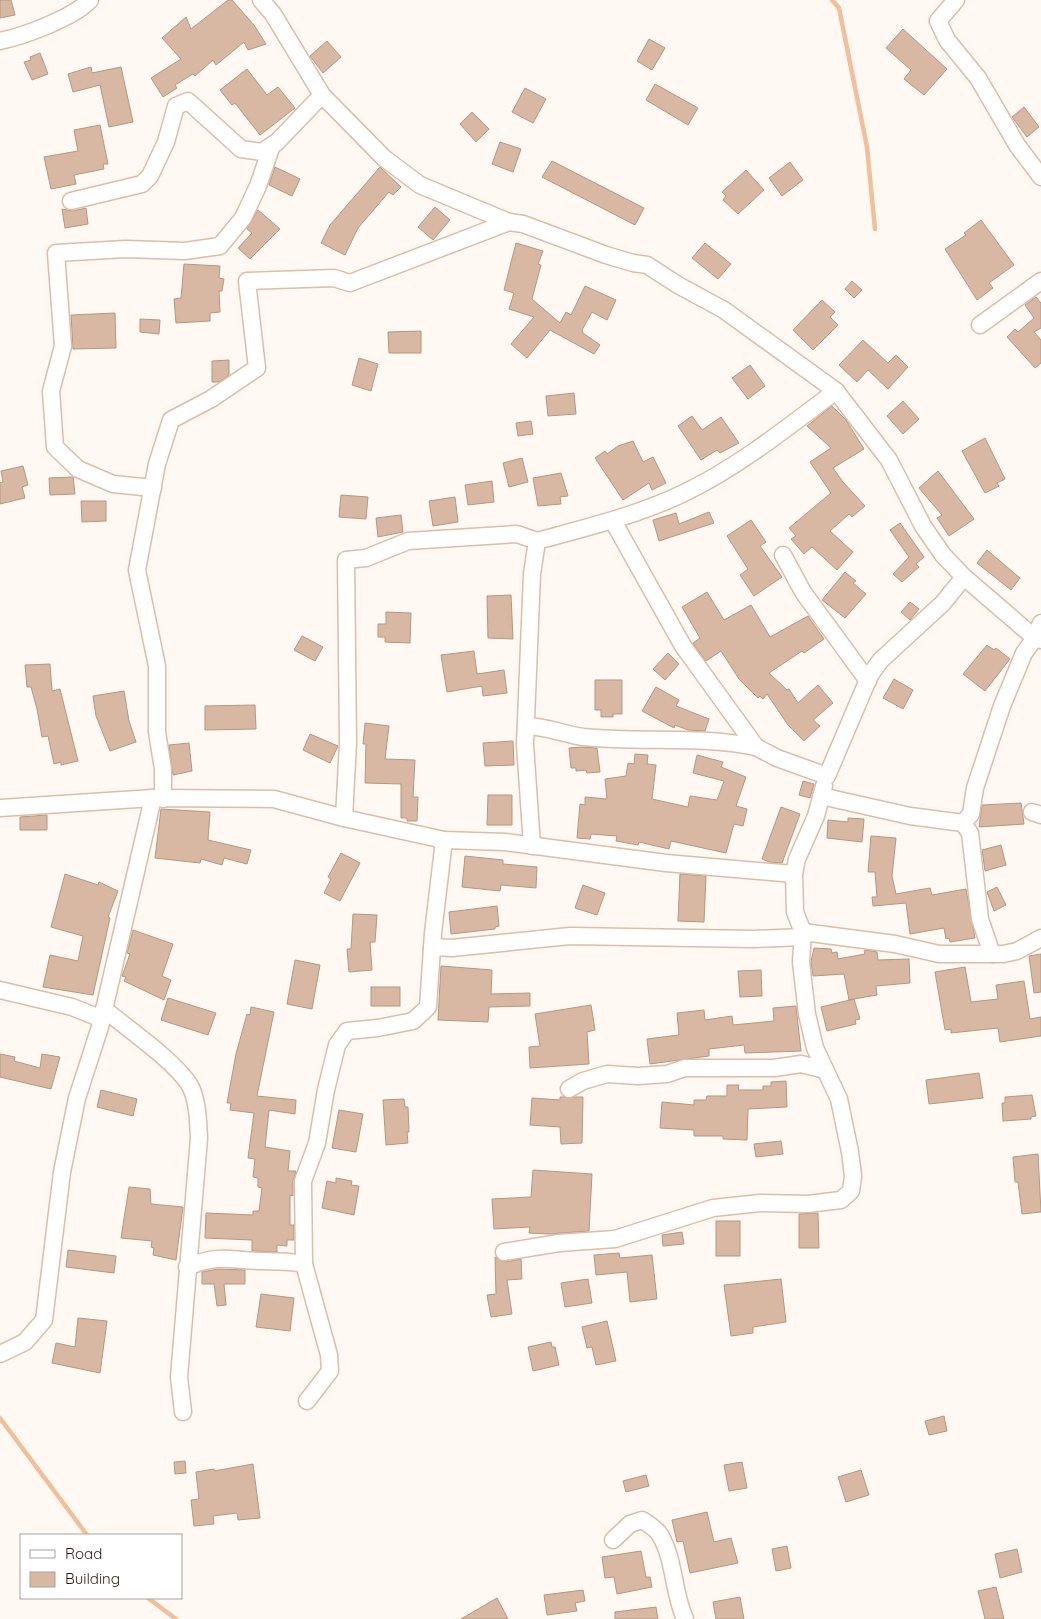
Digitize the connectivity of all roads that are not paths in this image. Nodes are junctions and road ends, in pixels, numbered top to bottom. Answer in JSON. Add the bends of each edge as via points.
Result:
{"nodes":[{"id":1,"x":90,"y":0,"type":"edge"},
{"id":2,"x":261,"y":0,"type":"edge"},
{"id":3,"x":956,"y":0,"type":"edge"},
{"id":4,"x":0,"y":41,"type":"edge"},
{"id":5,"x":322,"y":95,"type":"junction"},
{"id":6,"x":271,"y":148,"type":"junction"},
{"id":7,"x":1041,"y":177,"type":"edge"},
{"id":8,"x":71,"y":201,"type":"dead end"},
{"id":9,"x":509,"y":222,"type":"junction"},
{"id":10,"x":1041,"y":281,"type":"edge"},
{"id":11,"x":980,"y":325,"type":"dead end"},
{"id":12,"x":836,"y":391,"type":"junction"},
{"id":13,"x":153,"y":488,"type":"junction"},
{"id":14,"x":613,"y":521,"type":"junction"},
{"id":15,"x":537,"y":541,"type":"junction"},
{"id":16,"x":782,"y":555,"type":"dead end"},
{"id":17,"x":964,"y":576,"type":"junction"},
{"id":18,"x":1041,"y":622,"type":"edge"},
{"id":19,"x":1038,"y":639,"type":"edge"},
{"id":20,"x":868,"y":681,"type":"junction"},
{"id":21,"x":526,"y":726,"type":"junction"},
{"id":22,"x":756,"y":746,"type":"junction"},
{"id":23,"x":828,"y":776,"type":"junction"},
{"id":24,"x":821,"y":796,"type":"junction"},
{"id":25,"x":158,"y":798,"type":"junction"},
{"id":26,"x":0,"y":808,"type":"edge"},
{"id":27,"x":344,"y":818,"type":"junction"},
{"id":28,"x":963,"y":823,"type":"junction"},
{"id":29,"x":444,"y":840,"type":"junction"},
{"id":30,"x":532,"y":846,"type":"junction"},
{"id":31,"x":794,"y":874,"type":"junction"},
{"id":32,"x":803,"y":935,"type":"junction"},
{"id":33,"x":1041,"y":938,"type":"edge"},
{"id":34,"x":432,"y":947,"type":"junction"},
{"id":35,"x":992,"y":954,"type":"junction"},
{"id":36,"x":0,"y":990,"type":"edge"},
{"id":37,"x":103,"y":1014,"type":"junction"},
{"id":38,"x":825,"y":1070,"type":"junction"},
{"id":39,"x":570,"y":1089,"type":"dead end"},
{"id":40,"x":504,"y":1252,"type":"dead end"},
{"id":41,"x":304,"y":1264,"type":"junction"},
{"id":42,"x":187,"y":1267,"type":"junction"},
{"id":43,"x":0,"y":1354,"type":"edge"},
{"id":44,"x":307,"y":1401,"type":"dead end"},
{"id":45,"x":183,"y":1412,"type":"dead end"},
{"id":46,"x":613,"y":1540,"type":"dead end"},
{"id":47,"x":685,"y":1619,"type":"edge"}],
"edges":[{"from":1,"to":4,"type":"street","via":[[45,27]]},
{"from":2,"to":5,"type":"street","via":[[273,14]]},
{"from":3,"to":7,"type":"street","via":[[938,21],[943,34],[978,78],[1017,145]]},
{"from":5,"to":6,"type":"street"},
{"from":5,"to":9,"type":"street","via":[[384,158],[420,185]]},
{"from":6,"to":8,"type":"street","via":[[262,152],[241,149],[188,101],[176,106],[166,142],[150,176],[142,184]]},
{"from":6,"to":13,"type":"street","via":[[243,218],[220,246],[185,251],[126,249],[56,253],[63,346],[52,392],[55,447],[78,469],[112,484]]},
{"from":9,"to":12,"type":"street","via":[[530,226],[606,255],[648,265],[724,310]]},
{"from":9,"to":13,"type":"street","via":[[350,283],[334,278],[247,281],[257,368],[171,420]]},
{"from":10,"to":11,"type":"street"},
{"from":12,"to":14,"type":"street","via":[[744,457],[689,490]]},
{"from":12,"to":17,"type":"street","via":[[889,460],[942,555]]},
{"from":13,"to":25,"type":"street","via":[[137,570],[157,666],[157,732],[163,769]]},
{"from":14,"to":15,"type":"street"},
{"from":14,"to":22,"type":"street","via":[[683,646]]},
{"from":15,"to":21,"type":"street","via":[[532,574]]},
{"from":15,"to":27,"type":"street","via":[[517,534],[408,541],[366,558],[346,560],[348,743]]},
{"from":16,"to":20,"type":"street","via":[[803,592]]},
{"from":17,"to":19,"type":"street"},
{"from":17,"to":20,"type":"street","via":[[943,603],[880,661]]},
{"from":18,"to":19,"type":"street"},
{"from":19,"to":28,"type":"street","via":[[1024,654],[1002,706],[975,788],[972,814]]},
{"from":20,"to":23,"type":"street"},
{"from":21,"to":22,"type":"street","via":[[582,737],[726,740]]},
{"from":21,"to":30,"type":"street"},
{"from":22,"to":23,"type":"street","via":[[777,758]]},
{"from":23,"to":24,"type":"street"},
{"from":24,"to":28,"type":"street","via":[[910,816]]},
{"from":24,"to":31,"type":"street"},
{"from":25,"to":26,"type":"street"},
{"from":25,"to":27,"type":"street","via":[[274,799]]},
{"from":25,"to":37,"type":"street"},
{"from":27,"to":29,"type":"street"},
{"from":28,"to":35,"type":"street","via":[[970,833],[980,919]]},
{"from":29,"to":30,"type":"street"},
{"from":29,"to":34,"type":"street"},
{"from":30,"to":31,"type":"street","via":[[666,863]]},
{"from":31,"to":32,"type":"street","via":[[795,912]]},
{"from":32,"to":34,"type":"street","via":[[754,939],[570,936],[452,948]]},
{"from":32,"to":35,"type":"street","via":[[895,944],[939,954]]},
{"from":32,"to":38,"type":"street","via":[[801,962],[807,1014],[815,1048]]},
{"from":33,"to":35,"type":"street","via":[[1017,951]]},
{"from":34,"to":41,"type":"street","via":[[428,1006],[413,1021],[348,1031],[337,1045],[317,1143],[303,1181]]},
{"from":36,"to":37,"type":"street"},
{"from":37,"to":42,"type":"street","via":[[176,1069],[189,1086],[197,1110],[199,1138]]},
{"from":37,"to":43,"type":"street","via":[[77,1098],[62,1172],[44,1320],[25,1342]]},
{"from":38,"to":39,"type":"street","via":[[801,1064],[774,1068],[685,1068],[667,1074],[607,1074],[583,1081]]},
{"from":38,"to":40,"type":"street","via":[[840,1100],[853,1176],[851,1191],[841,1200],[713,1208],[615,1239],[559,1243]]},
{"from":41,"to":42,"type":"street","via":[[237,1258],[208,1259]]},
{"from":41,"to":44,"type":"street","via":[[329,1355],[330,1371]]},
{"from":42,"to":45,"type":"street","via":[[179,1376]]},
{"from":46,"to":47,"type":"street","via":[[630,1524],[642,1520],[653,1526],[670,1562]]}]}
